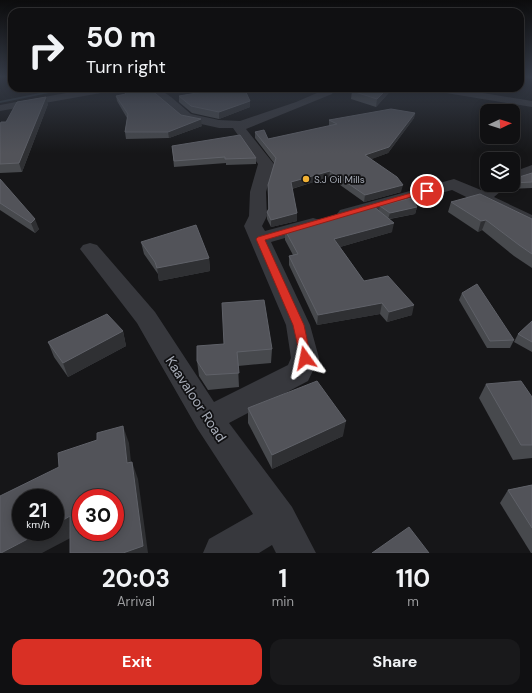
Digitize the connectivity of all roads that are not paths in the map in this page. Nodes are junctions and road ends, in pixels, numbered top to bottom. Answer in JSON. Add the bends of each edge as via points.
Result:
{"nodes":[{"id":1,"x":35,"y":102,"type":"edge"},
{"id":2,"x":170,"y":102,"type":"edge"},
{"id":3,"x":305,"y":102,"type":"edge"},
{"id":4,"x":521,"y":102,"type":"edge"},
{"id":5,"x":532,"y":104,"type":"edge"},
{"id":6,"x":0,"y":108,"type":"edge"},
{"id":7,"x":241,"y":125,"type":"junction"},
{"id":8,"x":532,"y":170,"type":"edge"},
{"id":9,"x":520,"y":175,"type":"edge"},
{"id":10,"x":495,"y":192,"type":"edge"},
{"id":11,"x":489,"y":201,"type":"junction"},
{"id":12,"x":532,"y":205,"type":"edge"},
{"id":13,"x":532,"y":222,"type":"edge"},
{"id":14,"x":260,"y":239,"type":"junction"},
{"id":15,"x":90,"y":249,"type":"dead end"},
{"id":16,"x":208,"y":419,"type":"junction"},
{"id":17,"x":279,"y":520,"type":"junction"},
{"id":18,"x":222,"y":553,"type":"edge"},
{"id":19,"x":296,"y":553,"type":"edge"}],
"edges":[{"from":1,"to":6,"type":"street"},
{"from":2,"to":7,"type":"street","via":[[187,117],[219,124]]},
{"from":3,"to":7,"type":"street"},
{"from":4,"to":5,"type":"street"},
{"from":7,"to":14,"type":"street","via":[[240,132],[266,164],[258,192],[258,216],[253,226]]},
{"from":8,"to":9,"type":"street"},
{"from":10,"to":11,"type":"street"},
{"from":11,"to":12,"type":"street"},
{"from":11,"to":13,"type":"street"},
{"from":11,"to":14,"type":"street","via":[[454,184]]},
{"from":14,"to":16,"type":"street","via":[[298,325],[305,358],[298,373]]},
{"from":15,"to":16,"type":"street","name":"Kaavaloor Road","via":[[146,318]]},
{"from":16,"to":17,"type":"street","name":"Kaavaloor Road"},
{"from":17,"to":18,"type":"street"},
{"from":17,"to":19,"type":"street","name":"Kaavaloor Road"}]}
